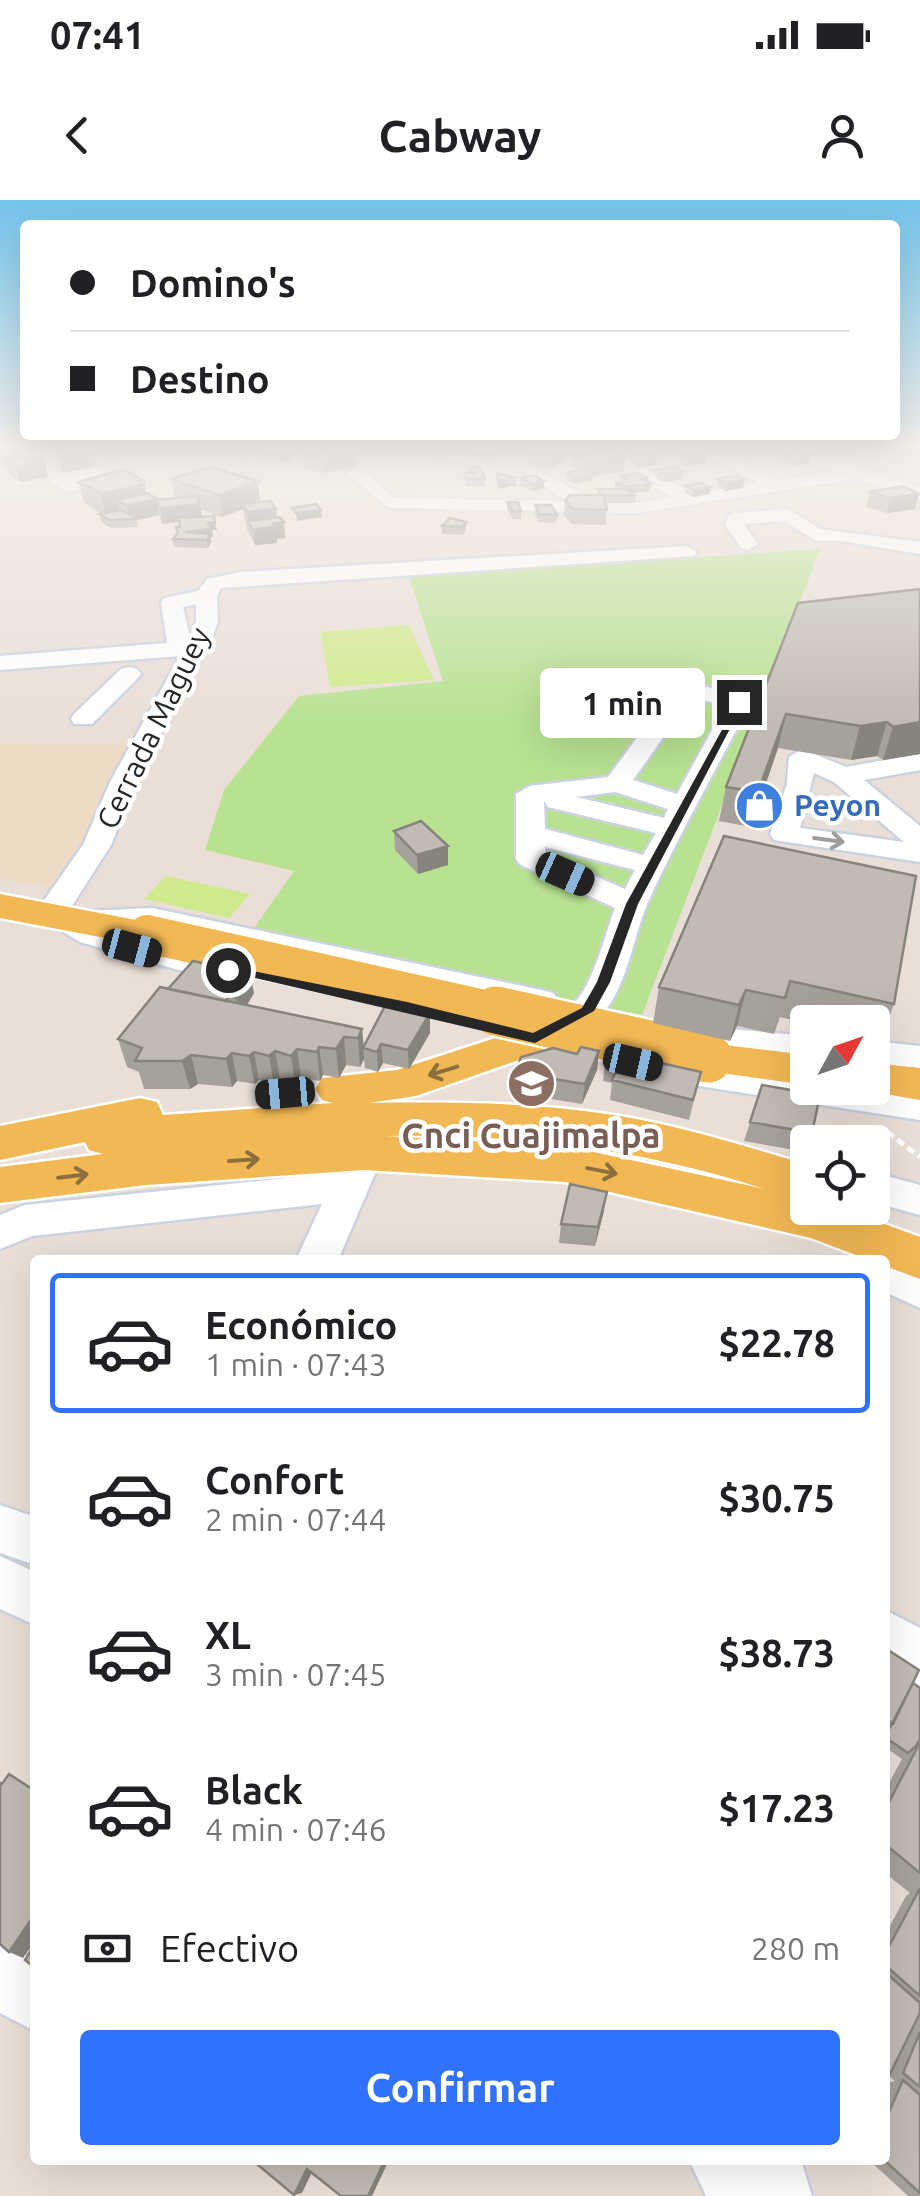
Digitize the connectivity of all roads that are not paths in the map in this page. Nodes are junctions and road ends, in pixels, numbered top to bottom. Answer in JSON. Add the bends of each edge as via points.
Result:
{"nodes":[{"id":1,"x":744,"y":539,"type":"edge"},
{"id":2,"x":852,"y":539,"type":"edge"},
{"id":3,"x":748,"y":544,"type":"dead end"},
{"id":4,"x":920,"y":548,"type":"edge"},
{"id":5,"x":687,"y":552,"type":"dead end"},
{"id":6,"x":192,"y":654,"type":"junction"},
{"id":7,"x":0,"y":663,"type":"edge"},
{"id":8,"x":129,"y":674,"type":"junction"},
{"id":9,"x":0,"y":684,"type":"edge"},
{"id":10,"x":83,"y":719,"type":"dead end"},
{"id":11,"x":652,"y":734,"type":"junction"},
{"id":12,"x":719,"y":739,"type":"junction"},
{"id":13,"x":920,"y":762,"type":"edge"},
{"id":14,"x":844,"y":776,"type":"junction"},
{"id":15,"x":617,"y":784,"type":"junction"},
{"id":16,"x":530,"y":794,"type":"junction"},
{"id":17,"x":678,"y":816,"type":"junction"},
{"id":18,"x":531,"y":834,"type":"junction"},
{"id":19,"x":920,"y":841,"type":"edge"},
{"id":20,"x":920,"y":853,"type":"edge"},
{"id":21,"x":652,"y":866,"type":"junction"},
{"id":22,"x":632,"y":904,"type":"junction"},
{"id":23,"x":0,"y":906,"type":"edge"},
{"id":24,"x":56,"y":918,"type":"junction"},
{"id":25,"x":587,"y":1011,"type":"junction"},
{"id":26,"x":535,"y":1038,"type":"junction"},
{"id":27,"x":790,"y":1046,"type":"edge"},
{"id":28,"x":890,"y":1055,"type":"edge"},
{"id":29,"x":920,"y":1058,"type":"edge"},
{"id":30,"x":790,"y":1068,"type":"edge"},
{"id":31,"x":790,"y":1082,"type":"edge"},
{"id":32,"x":920,"y":1084,"type":"edge"},
{"id":33,"x":890,"y":1088,"type":"edge"},
{"id":34,"x":890,"y":1096,"type":"edge"},
{"id":35,"x":888,"y":1105,"type":"edge"},
{"id":36,"x":920,"y":1107,"type":"edge"},
{"id":37,"x":920,"y":1138,"type":"edge"},
{"id":38,"x":0,"y":1143,"type":"edge"},
{"id":39,"x":0,"y":1150,"type":"edge"},
{"id":40,"x":719,"y":1156,"type":"junction"},
{"id":41,"x":790,"y":1167,"type":"edge"},
{"id":42,"x":358,"y":1169,"type":"junction"},
{"id":43,"x":0,"y":1185,"type":"edge"},
{"id":44,"x":790,"y":1191,"type":"edge"},
{"id":45,"x":890,"y":1191,"type":"edge"},
{"id":46,"x":790,"y":1198,"type":"edge"},
{"id":47,"x":920,"y":1200,"type":"edge"},
{"id":48,"x":890,"y":1213,"type":"edge"},
{"id":49,"x":920,"y":1224,"type":"edge"},
{"id":50,"x":835,"y":1225,"type":"edge"},
{"id":51,"x":857,"y":1225,"type":"edge"},
{"id":52,"x":0,"y":1233,"type":"edge"},
{"id":53,"x":319,"y":1255,"type":"edge"},
{"id":54,"x":864,"y":1255,"type":"edge"},
{"id":55,"x":920,"y":1258,"type":"edge"},
{"id":56,"x":890,"y":1275,"type":"edge"},
{"id":57,"x":920,"y":1291,"type":"edge"},
{"id":58,"x":0,"y":1529,"type":"edge"},
{"id":59,"x":30,"y":1540,"type":"edge"},
{"id":60,"x":0,"y":1582,"type":"edge"},
{"id":61,"x":30,"y":1597,"type":"edge"},
{"id":62,"x":890,"y":1640,"type":"edge"},
{"id":63,"x":920,"y":1660,"type":"edge"},
{"id":64,"x":0,"y":1974,"type":"edge"},
{"id":65,"x":30,"y":1995,"type":"edge"},
{"id":66,"x":727,"y":2165,"type":"edge"},
{"id":67,"x":767,"y":2165,"type":"edge"},
{"id":68,"x":748,"y":2196,"type":"edge"},
{"id":69,"x":776,"y":2196,"type":"edge"}],
"edges":[{"from":1,"to":3,"type":"street"},
{"from":2,"to":4,"type":"street"},
{"from":5,"to":6,"type":"street","name":"Cerrada Maguey","via":[[214,582]]},
{"from":6,"to":7,"type":"street"},
{"from":6,"to":8,"type":"street"},
{"from":6,"to":24,"type":"street","name":"Cerrada Maguey"},
{"from":8,"to":9,"type":"street"},
{"from":8,"to":10,"type":"street"},
{"from":11,"to":12,"type":"street"},
{"from":11,"to":12,"type":"street","via":[[675,703],[695,691],[739,702]]},
{"from":11,"to":15,"type":"street"},
{"from":12,"to":17,"type":"street"},
{"from":13,"to":14,"type":"street"},
{"from":14,"to":19,"type":"street"},
{"from":14,"to":20,"type":"street","one_way":true,"via":[[802,757],[784,834]]},
{"from":15,"to":16,"type":"street"},
{"from":15,"to":17,"type":"street"},
{"from":16,"to":17,"type":"street"},
{"from":16,"to":18,"type":"street"},
{"from":17,"to":21,"type":"street"},
{"from":18,"to":21,"type":"street"},
{"from":18,"to":22,"type":"street","via":[[531,859]]},
{"from":21,"to":22,"type":"street"},
{"from":22,"to":25,"type":"street"},
{"from":23,"to":24,"type":"main road"},
{"from":24,"to":25,"type":"street","via":[[152,917]]},
{"from":24,"to":26,"type":"street","via":[[91,935],[192,963]]},
{"from":24,"to":30,"type":"main road","bridge":true,"via":[[708,1058]]},
{"from":25,"to":26,"type":"street"},
{"from":25,"to":27,"type":"street"},
{"from":26,"to":31,"type":"street","via":[[666,1070]]},
{"from":26,"to":38,"type":"main road","one_way":true,"via":[[400,1085],[257,1095]]},
{"from":28,"to":29,"type":"street"},
{"from":32,"to":33,"type":"main road"},
{"from":34,"to":36,"type":"street"},
{"from":35,"to":37,"type":"street"},
{"from":39,"to":40,"type":"main road","via":[[199,1126],[378,1117],[581,1127]]},
{"from":40,"to":41,"type":"street"},
{"from":40,"to":44,"type":"main road"},
{"from":43,"to":42,"type":"main road","one_way":true,"via":[[146,1167]]},
{"from":42,"to":46,"type":"main road","one_way":true,"via":[[566,1164]]},
{"from":42,"to":52,"type":"street","via":[[25,1220]]},
{"from":42,"to":53,"type":"street"},
{"from":45,"to":47,"type":"street"},
{"from":48,"to":49,"type":"main road"},
{"from":50,"to":54,"type":"street"},
{"from":51,"to":55,"type":"main road"},
{"from":56,"to":57,"type":"street"},
{"from":58,"to":59,"type":"street"},
{"from":60,"to":61,"type":"street"},
{"from":62,"to":63,"type":"street"},
{"from":64,"to":65,"type":"street"},
{"from":66,"to":68,"type":"street"},
{"from":67,"to":69,"type":"street"}]}
